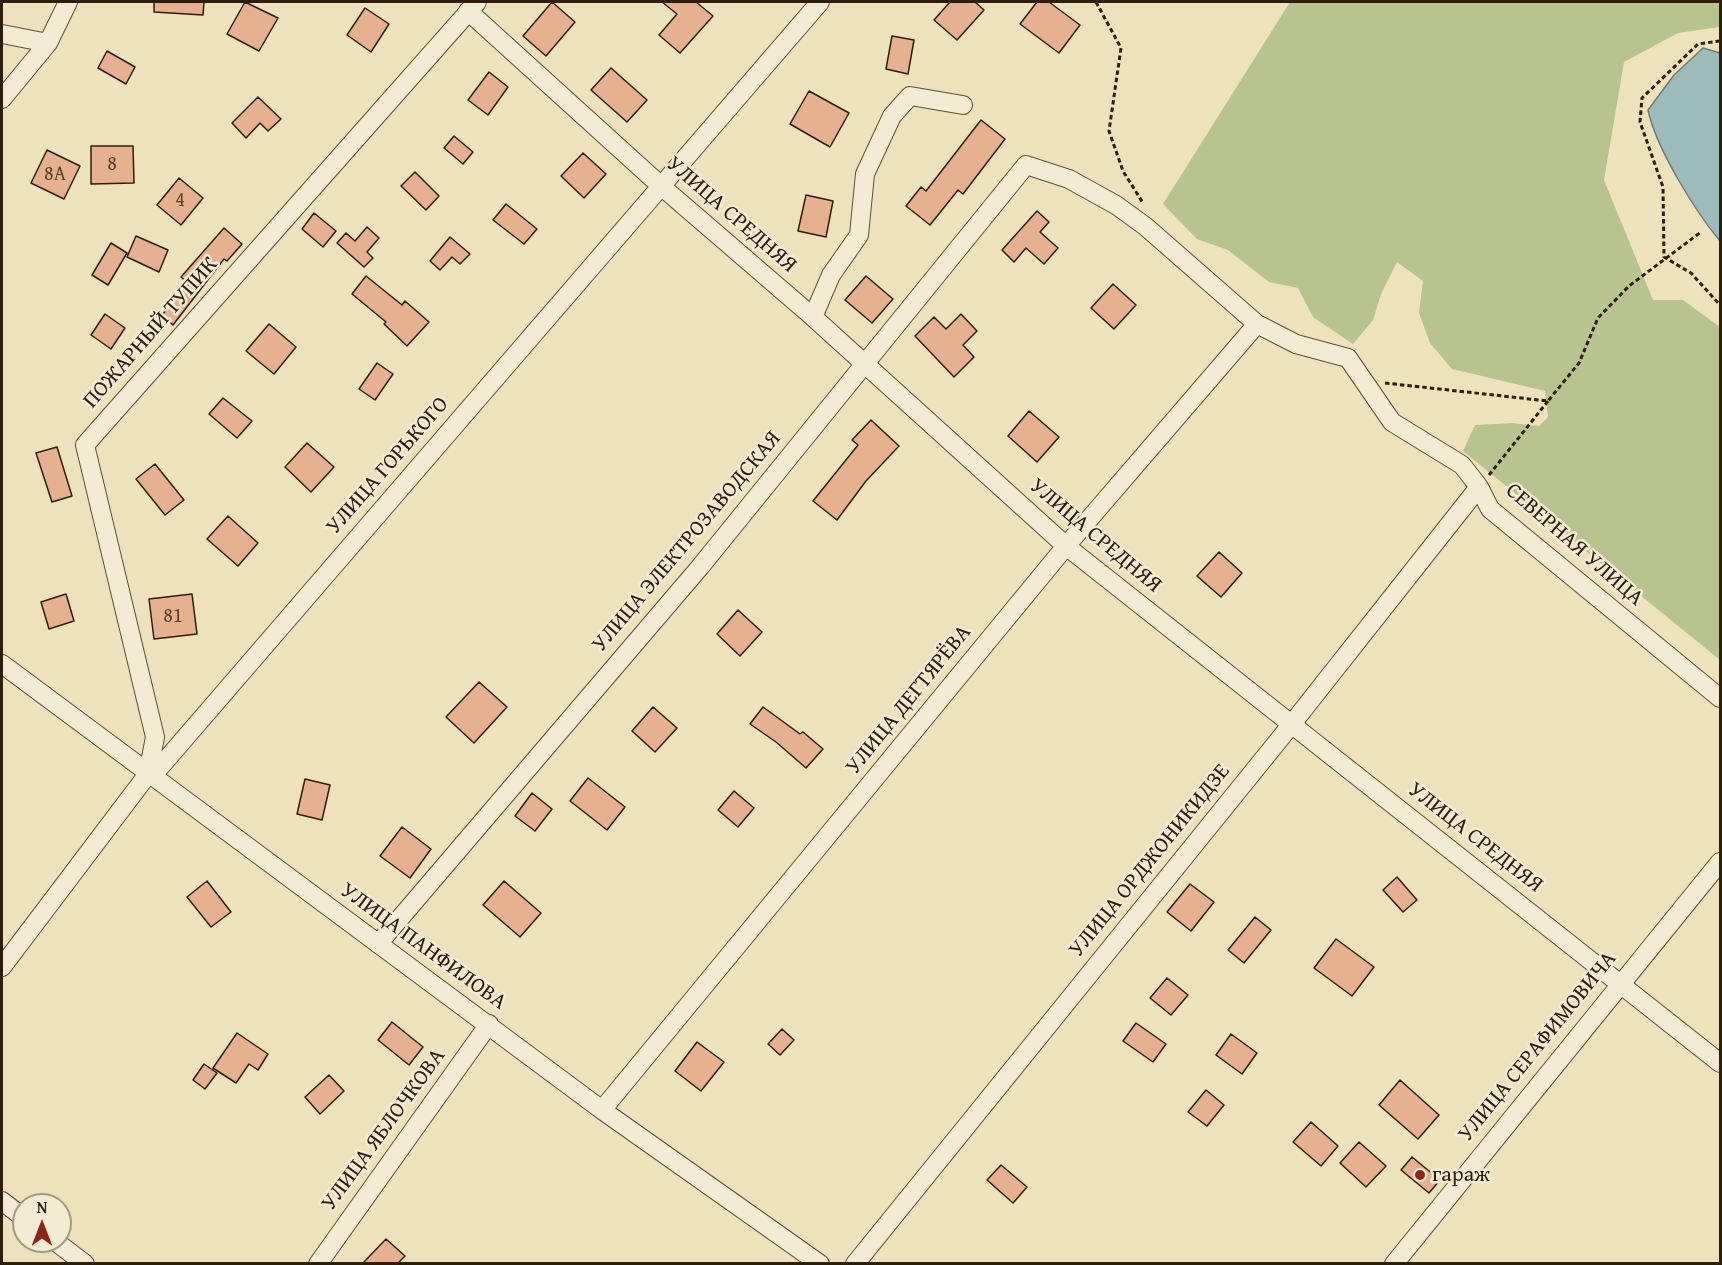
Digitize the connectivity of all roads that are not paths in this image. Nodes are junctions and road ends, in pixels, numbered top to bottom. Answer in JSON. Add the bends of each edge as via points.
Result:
{"nodes":[{"id":1,"x":68,"y":2,"type":"edge"},
{"id":2,"x":820,"y":2,"type":"edge"},
{"id":3,"x":473,"y":6,"type":"edge"},
{"id":4,"x":2,"y":34,"type":"edge"},
{"id":5,"x":48,"y":43,"type":"junction"},
{"id":6,"x":2,"y":99,"type":"edge"},
{"id":7,"x":963,"y":105,"type":"dead end"},
{"id":8,"x":1026,"y":165,"type":"joint"},
{"id":9,"x":661,"y":186,"type":"junction"},
{"id":10,"x":813,"y":317,"type":"junction"},
{"id":11,"x":1257,"y":324,"type":"junction"},
{"id":12,"x":863,"y":364,"type":"junction"},
{"id":13,"x":1479,"y":487,"type":"junction"},
{"id":14,"x":1066,"y":546,"type":"junction"},
{"id":15,"x":2,"y":664,"type":"edge"},
{"id":16,"x":1720,"y":698,"type":"edge"},
{"id":17,"x":1291,"y":725,"type":"junction"},
{"id":18,"x":148,"y":774,"type":"junction"},
{"id":19,"x":1720,"y":862,"type":"edge"},
{"id":20,"x":378,"y":944,"type":"junction"},
{"id":21,"x":2,"y":967,"type":"edge"},
{"id":22,"x":1621,"y":982,"type":"junction"},
{"id":23,"x":489,"y":1024,"type":"junction"},
{"id":24,"x":1720,"y":1063,"type":"edge"},
{"id":25,"x":602,"y":1110,"type":"junction"},
{"id":26,"x":71,"y":1253,"type":"edge"},
{"id":27,"x":85,"y":1263,"type":"edge"},
{"id":28,"x":318,"y":1263,"type":"edge"},
{"id":29,"x":820,"y":1263,"type":"edge"},
{"id":30,"x":855,"y":1263,"type":"edge"},
{"id":31,"x":1394,"y":1263,"type":"edge"}],
"edges":[{"from":1,"to":5,"type":"street"},
{"from":2,"to":9,"type":"street","name":"УЛИЦА ГОРЬКОГО"},
{"from":3,"to":9,"type":"street","name":"УЛИЦА СРЕДНЯЯ"},
{"from":3,"to":18,"type":"street","name":"ПОЖАРНЫЙ ТУПИК","via":[[85,445],[155,736]]},
{"from":4,"to":5,"type":"street"},
{"from":5,"to":6,"type":"street"},
{"from":7,"to":10,"type":"street","via":[[910,96],[892,117],[865,174],[859,235],[831,275]]},
{"from":8,"to":11,"type":"street","name":"СЕВЕРНАЯ УЛИЦА","via":[[1069,179],[1116,205]]},
{"from":8,"to":12,"type":"street","name":"УЛИЦА ЭЛЕКТРОЗАВОДСКАЯ"},
{"from":9,"to":10,"type":"street","name":"УЛИЦА СРЕДНЯЯ"},
{"from":9,"to":18,"type":"street","name":"УЛИЦА ГОРЬКОГО","via":[[160,766]]},
{"from":10,"to":12,"type":"street","name":"УЛИЦА СРЕДНЯЯ"},
{"from":11,"to":13,"type":"street","name":"СЕВЕРНАЯ УЛИЦА","via":[[1296,344],[1348,358],[1392,422],[1462,465]]},
{"from":11,"to":14,"type":"street","name":"УЛИЦА ДЕГТЯРЁВА"},
{"from":12,"to":14,"type":"street","name":"УЛИЦА СРЕДНЯЯ"},
{"from":12,"to":20,"type":"street","name":"УЛИЦА ЭЛЕКТРОЗАВОДСКАЯ","via":[[700,567]]},
{"from":13,"to":16,"type":"street","name":"СЕВЕРНАЯ УЛИЦА","via":[[1490,509]]},
{"from":13,"to":17,"type":"street","name":"УЛИЦА ОРДЖОНИКИДЗЕ"},
{"from":14,"to":17,"type":"street","name":"УЛИЦА СРЕДНЯЯ"},
{"from":14,"to":25,"type":"street","name":"УЛИЦА ДЕГТЯРЁВА"},
{"from":15,"to":18,"type":"street","name":"УЛИЦА ПАНФИЛОВА"},
{"from":17,"to":22,"type":"street","name":"УЛИЦА СРЕДНЯЯ"},
{"from":17,"to":30,"type":"street","name":"УЛИЦА ОРДЖОНИКИДЗЕ"},
{"from":18,"to":20,"type":"street","name":"УЛИЦА ПАНФИЛОВА"},
{"from":18,"to":21,"type":"street","name":"УЛИЦА ГОРЬКОГО"},
{"from":19,"to":22,"type":"street","name":"УЛИЦА СЕРАФИМОВИЧА"},
{"from":20,"to":23,"type":"street","name":"УЛИЦА ПАНФИЛОВА"},
{"from":22,"to":24,"type":"street","name":"УЛИЦА СРЕДНЯЯ"},
{"from":22,"to":31,"type":"street","name":"УЛИЦА СЕРАФИМОВИЧА"},
{"from":23,"to":25,"type":"street","name":"УЛИЦА ПАНФИЛОВА"},
{"from":23,"to":28,"type":"street","name":"УЛИЦА ЯБЛОЧКОВА"},
{"from":25,"to":29,"type":"street","name":"УЛИЦА ПАНФИЛОВА"},
{"from":26,"to":27,"type":"street"}]}
